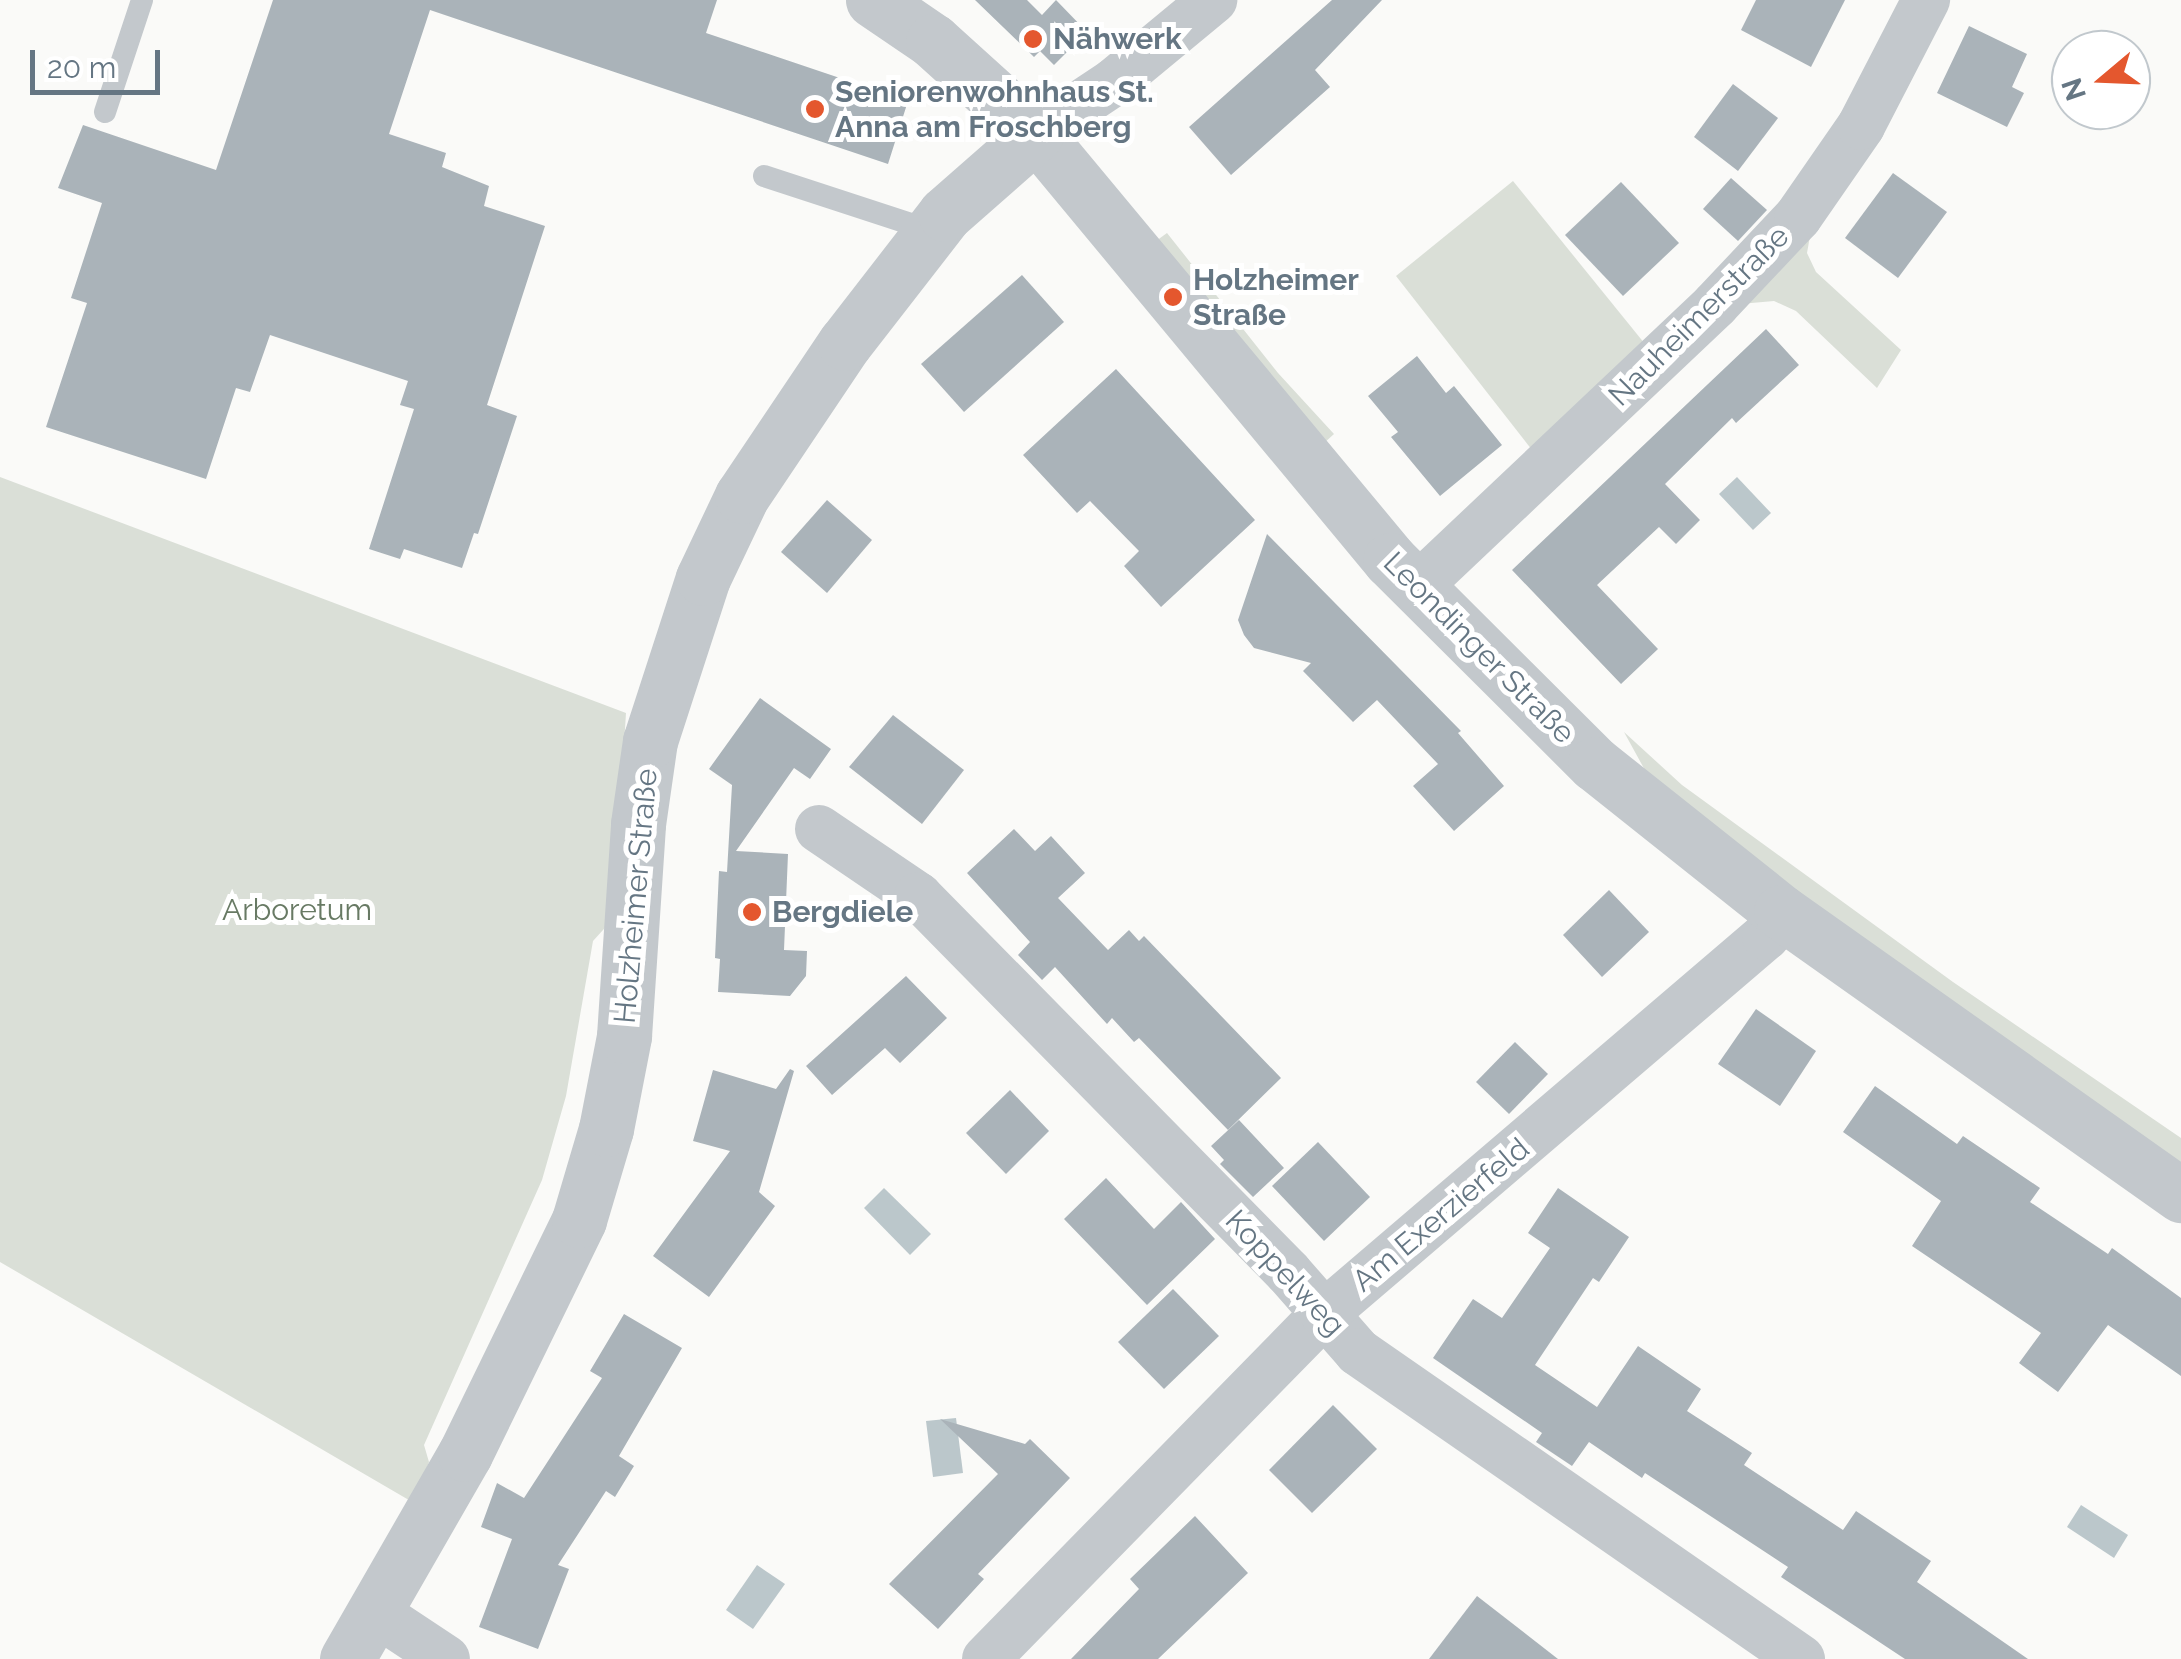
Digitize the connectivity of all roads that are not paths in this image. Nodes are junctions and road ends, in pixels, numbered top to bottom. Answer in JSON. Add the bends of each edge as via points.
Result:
{"nodes":[{"id":1,"x":142,"y":0,"type":"edge"},
{"id":2,"x":873,"y":0,"type":"edge"},
{"id":3,"x":1214,"y":0,"type":"edge"},
{"id":4,"x":1926,"y":0,"type":"edge"},
{"id":5,"x":105,"y":112,"type":"dead end"},
{"id":6,"x":1036,"y":134,"type":"junction"},
{"id":7,"x":764,"y":176,"type":"dead end"},
{"id":8,"x":932,"y":231,"type":"junction"},
{"id":9,"x":1416,"y":588,"type":"junction"},
{"id":10,"x":819,"y":829,"type":"dead end"},
{"id":11,"x":1781,"y":912,"type":"junction"},
{"id":12,"x":2181,"y":1195,"type":"edge"},
{"id":13,"x":1324,"y":1314,"type":"junction"},
{"id":14,"x":376,"y":1612,"type":"junction"},
{"id":15,"x":347,"y":1659,"type":"edge"},
{"id":16,"x":446,"y":1659,"type":"edge"},
{"id":17,"x":986,"y":1659,"type":"edge"},
{"id":18,"x":1801,"y":1659,"type":"edge"}],
"edges":[{"from":1,"to":5,"type":"lane"},
{"from":2,"to":6,"type":"street","name":"Leondinger Straße","via":[[933,42]]},
{"from":3,"to":6,"type":"street","via":[[1114,82]]},
{"from":4,"to":9,"type":"street","name":"Nauheimerstraße","via":[[1861,126],[1798,217],[1715,305]]},
{"from":6,"to":8,"type":"street","name":"Holzheimer Straße"},
{"from":6,"to":9,"type":"street","name":"Leondinger Straße"},
{"from":7,"to":8,"type":"lane"},
{"from":8,"to":14,"type":"street","name":"Holzheimer Straße","via":[[791,420],[742,496],[703,578],[650,741],[624,1036],[579,1220],[466,1454]]},
{"from":9,"to":11,"type":"street","name":"Leondinger Straße","via":[[1595,764]]},
{"from":10,"to":13,"type":"street","name":"Koppelweg","via":[[918,896]]},
{"from":11,"to":12,"type":"street","name":"Leondinger Straße"},
{"from":11,"to":13,"type":"street","name":"Am Exerzierfeld","via":[[1766,936]]},
{"from":13,"to":17,"type":"street","name":"Am Exerzierfeld"},
{"from":13,"to":18,"type":"street","name":"Koppelweg","via":[[1358,1352]]},
{"from":14,"to":15,"type":"street","name":"Holzheimer Straße"},
{"from":14,"to":16,"type":"street"}]}
